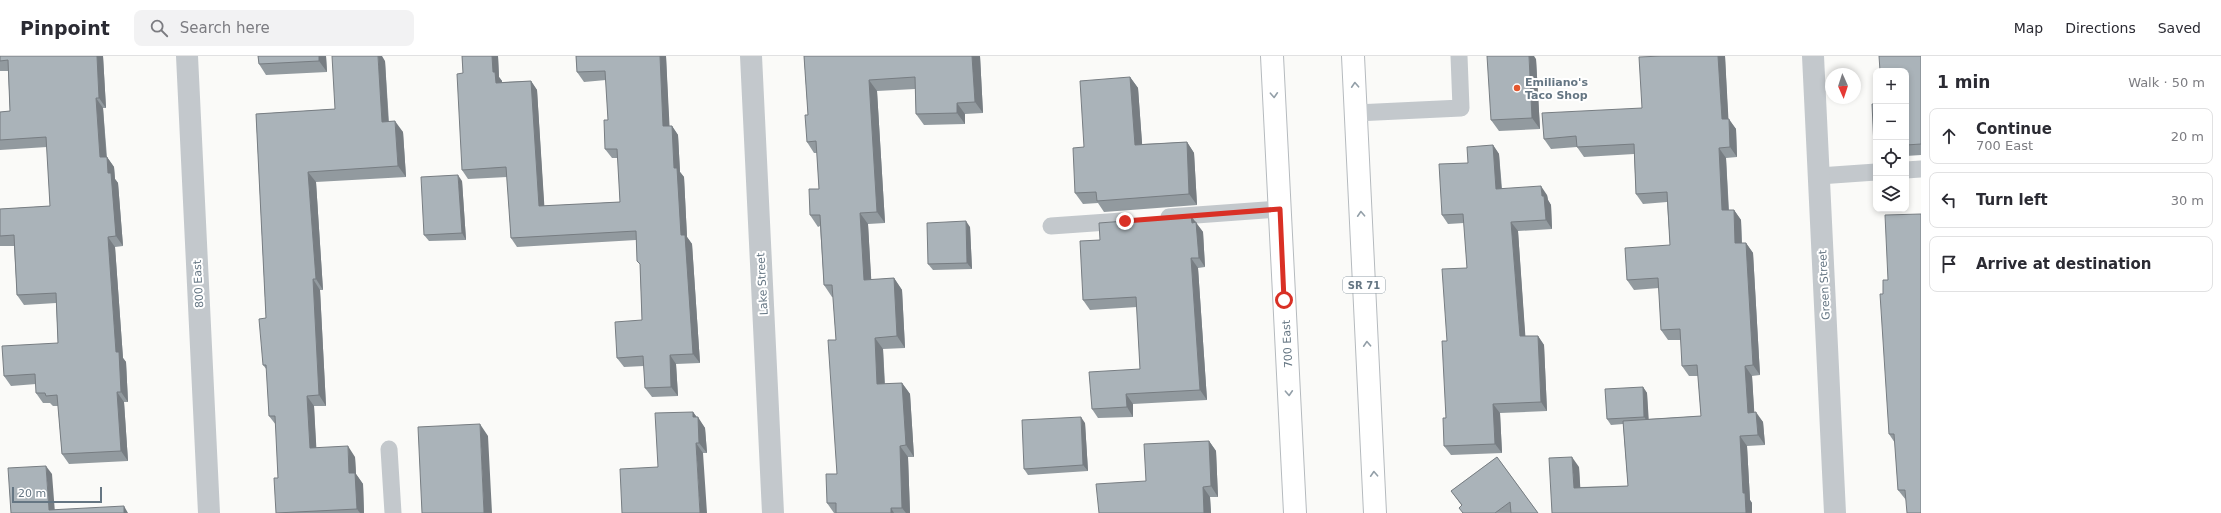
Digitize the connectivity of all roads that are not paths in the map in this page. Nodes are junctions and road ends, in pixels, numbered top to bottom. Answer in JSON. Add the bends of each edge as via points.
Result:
{"nodes":[{"id":1,"x":187,"y":56,"type":"edge"},
{"id":2,"x":750,"y":56,"type":"edge"},
{"id":3,"x":1272,"y":56,"type":"edge"},
{"id":4,"x":1353,"y":56,"type":"edge"},
{"id":5,"x":1460,"y":56,"type":"edge"},
{"id":6,"x":1813,"y":56,"type":"edge"},
{"id":7,"x":1356,"y":114,"type":"junction"},
{"id":8,"x":1921,"y":169,"type":"edge"},
{"id":9,"x":1909,"y":170,"type":"edge"},
{"id":10,"x":1873,"y":172,"type":"edge"},
{"id":11,"x":1819,"y":176,"type":"junction"},
{"id":12,"x":1280,"y":209,"type":"junction"},
{"id":13,"x":1051,"y":226,"type":"dead end"},
{"id":14,"x":389,"y":449,"type":"dead end"},
{"id":15,"x":209,"y":513,"type":"edge"},
{"id":16,"x":393,"y":513,"type":"edge"},
{"id":17,"x":773,"y":513,"type":"edge"},
{"id":18,"x":1295,"y":513,"type":"edge"},
{"id":19,"x":1375,"y":513,"type":"edge"},
{"id":20,"x":1835,"y":513,"type":"edge"}],
"edges":[{"from":1,"to":15,"type":"street","name":"800 East"},
{"from":2,"to":17,"type":"street","name":"Lake Street"},
{"from":3,"to":12,"type":"main road","name":"700 East","one_way":true},
{"from":7,"to":4,"type":"main road","number":"SR 71","one_way":true},
{"from":5,"to":7,"type":"lane","via":[[1461,108]]},
{"from":6,"to":11,"type":"street","name":"Green Street"},
{"from":19,"to":7,"type":"main road","number":"SR 71","one_way":true},
{"from":8,"to":9,"type":"lane"},
{"from":10,"to":11,"type":"lane"},
{"from":11,"to":20,"type":"street","name":"Green Street"},
{"from":12,"to":13,"type":"lane"},
{"from":12,"to":18,"type":"main road","name":"700 East","one_way":true},
{"from":14,"to":16,"type":"lane"}]}
